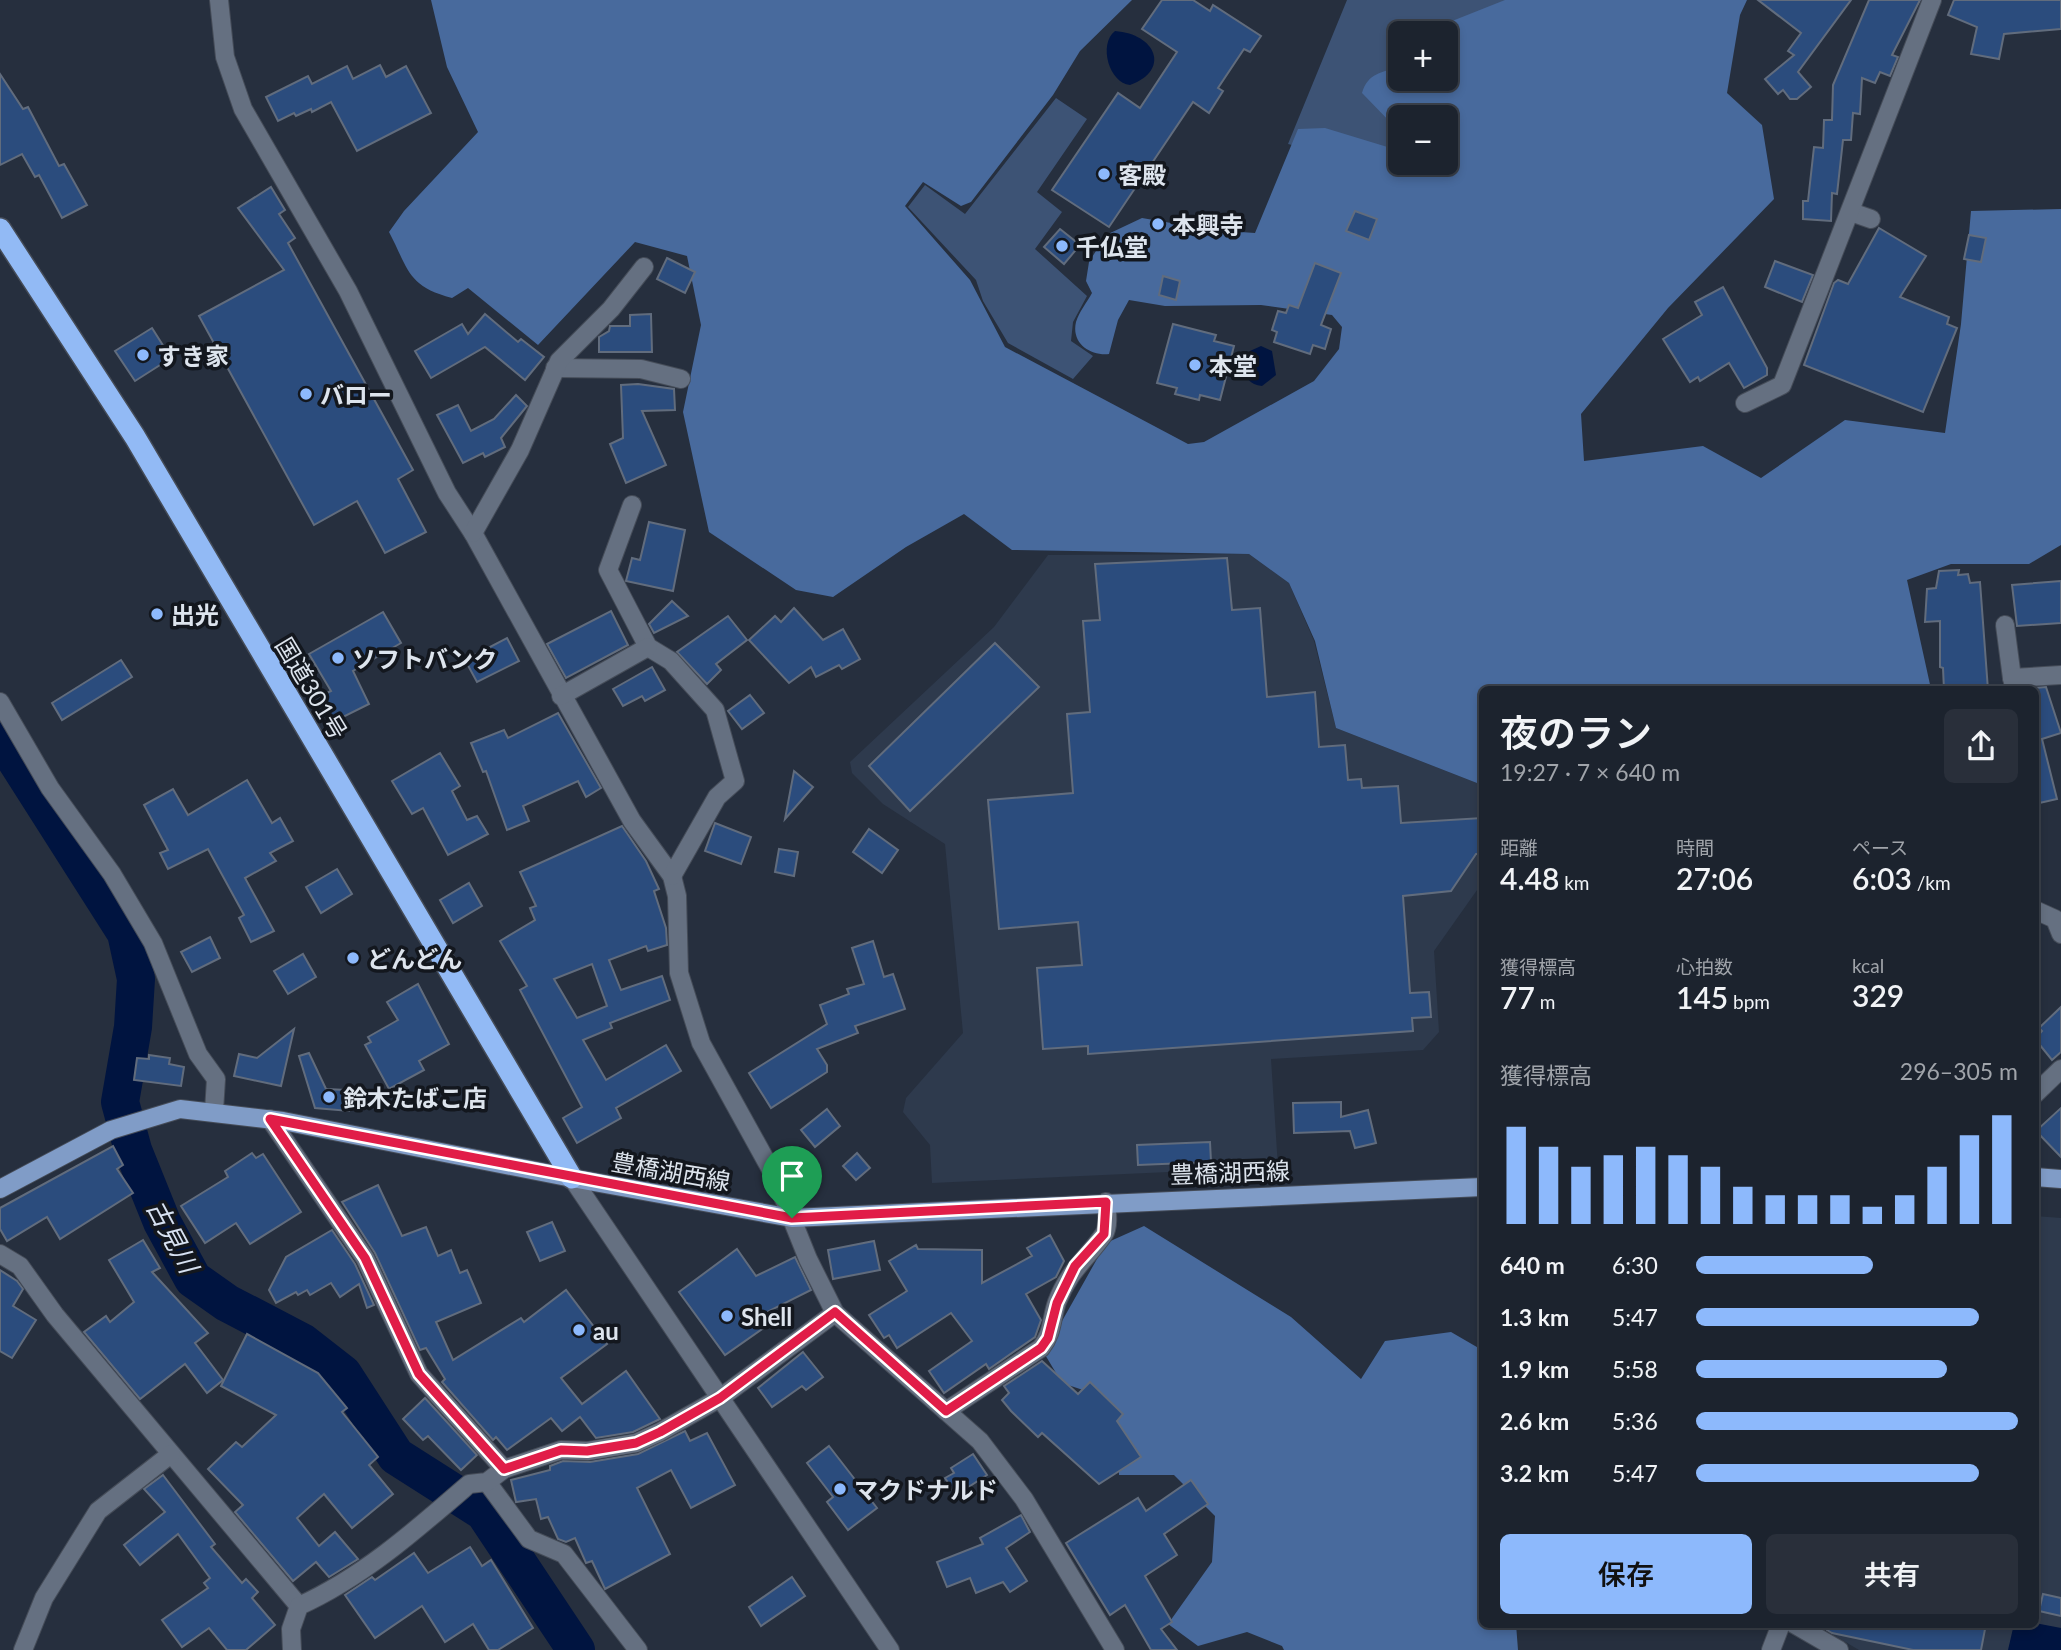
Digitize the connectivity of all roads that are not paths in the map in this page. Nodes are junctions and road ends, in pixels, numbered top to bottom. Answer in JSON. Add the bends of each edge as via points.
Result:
{"nodes":[{"id":1,"x":219,"y":0,"type":"edge"},
{"id":2,"x":1932,"y":0,"type":"edge"},
{"id":3,"x":1851,"y":212,"type":"junction"},
{"id":4,"x":1871,"y":219,"type":"dead end"},
{"id":5,"x":0,"y":229,"type":"edge"},
{"id":6,"x":644,"y":267,"type":"dead end"},
{"id":7,"x":555,"y":368,"type":"junction"},
{"id":8,"x":681,"y":379,"type":"dead end"},
{"id":9,"x":1745,"y":403,"type":"dead end"},
{"id":10,"x":632,"y":505,"type":"dead end"},
{"id":11,"x":473,"y":533,"type":"junction"},
{"id":12,"x":2005,"y":625,"type":"dead end"},
{"id":13,"x":648,"y":647,"type":"junction"},
{"id":14,"x":2061,"y":675,"type":"edge"},
{"id":15,"x":2013,"y":684,"type":"edge"},
{"id":16,"x":561,"y":696,"type":"junction"},
{"id":17,"x":0,"y":702,"type":"edge"},
{"id":18,"x":671,"y":876,"type":"junction"},
{"id":19,"x":2039,"y":912,"type":"edge"},
{"id":20,"x":2061,"y":933,"type":"edge"},
{"id":21,"x":2061,"y":1069,"type":"edge"},
{"id":22,"x":2039,"y":1090,"type":"edge"},
{"id":23,"x":214,"y":1111,"type":"junction"},
{"id":24,"x":270,"y":1119,"type":"junction"},
{"id":25,"x":2039,"y":1177,"type":"edge"},
{"id":26,"x":572,"y":1178,"type":"junction"},
{"id":27,"x":2061,"y":1179,"type":"edge"},
{"id":28,"x":1479,"y":1188,"type":"edge"},
{"id":29,"x":0,"y":1189,"type":"edge"},
{"id":30,"x":1106,"y":1202,"type":"junction"},
{"id":31,"x":792,"y":1218,"type":"junction"},
{"id":32,"x":0,"y":1254,"type":"edge"},
{"id":33,"x":835,"y":1312,"type":"junction"},
{"id":34,"x":720,"y":1398,"type":"junction"},
{"id":35,"x":946,"y":1411,"type":"junction"},
{"id":36,"x":171,"y":1454,"type":"junction"},
{"id":37,"x":504,"y":1469,"type":"junction"},
{"id":38,"x":487,"y":1482,"type":"junction"},
{"id":39,"x":299,"y":1606,"type":"junction"},
{"id":40,"x":1779,"y":1628,"type":"edge"},
{"id":41,"x":1801,"y":1628,"type":"edge"},
{"id":42,"x":23,"y":1650,"type":"edge"},
{"id":43,"x":292,"y":1650,"type":"edge"},
{"id":44,"x":638,"y":1650,"type":"edge"},
{"id":45,"x":890,"y":1650,"type":"edge"},
{"id":46,"x":1115,"y":1650,"type":"edge"},
{"id":47,"x":1771,"y":1650,"type":"edge"},
{"id":48,"x":1839,"y":1650,"type":"edge"}],
"edges":[{"from":1,"to":11,"type":"street","via":[[225,57],[243,109],[348,291],[447,494]]},
{"from":2,"to":3,"type":"street"},
{"from":3,"to":4,"type":"street"},
{"from":3,"to":9,"type":"street","via":[[1782,385]]},
{"from":5,"to":26,"type":"highway","name":"国道301号","via":[[135,437]]},
{"from":6,"to":7,"type":"street"},
{"from":7,"to":8,"type":"street","via":[[641,369]]},
{"from":7,"to":11,"type":"street","via":[[520,450]]},
{"from":10,"to":13,"type":"street","via":[[608,570]]},
{"from":11,"to":16,"type":"street"},
{"from":12,"to":15,"type":"street"},
{"from":13,"to":16,"type":"street"},
{"from":13,"to":18,"type":"street","via":[[671,661],[715,710],[735,780],[717,797]]},
{"from":14,"to":15,"type":"street"},
{"from":16,"to":18,"type":"street","via":[[632,821]]},
{"from":17,"to":23,"type":"street","via":[[50,788],[112,874],[153,943],[198,1054],[216,1079]]},
{"from":18,"to":31,"type":"street","via":[[677,895],[679,973],[687,1005],[706,1053],[775,1177]]},
{"from":19,"to":20,"type":"street","via":[[2055,919]]},
{"from":21,"to":22,"type":"street"},
{"from":23,"to":24,"type":"main road","name":"豊橋湖西線"},
{"from":23,"to":29,"type":"main road","name":"豊橋湖西線","via":[[180,1109],[111,1130]]},
{"from":24,"to":26,"type":"main road","name":"豊橋湖西線"},
{"from":24,"to":37,"type":"street","via":[[365,1258],[419,1374]]},
{"from":25,"to":27,"type":"main road"},
{"from":26,"to":31,"type":"main road","name":"豊橋湖西線"},
{"from":26,"to":34,"type":"street"},
{"from":28,"to":30,"type":"main road","name":"豊橋湖西線"},
{"from":30,"to":31,"type":"main road","name":"豊橋湖西線"},
{"from":30,"to":35,"type":"street","via":[[1104,1234],[1075,1266],[1041,1348]]},
{"from":31,"to":33,"type":"street"},
{"from":32,"to":36,"type":"street","via":[[20,1266]]},
{"from":33,"to":34,"type":"street"},
{"from":33,"to":35,"type":"street"},
{"from":34,"to":37,"type":"street","via":[[636,1443],[561,1450]]},
{"from":34,"to":45,"type":"street"},
{"from":35,"to":46,"type":"street","via":[[980,1441],[1024,1499]]},
{"from":36,"to":39,"type":"street"},
{"from":36,"to":42,"type":"street","via":[[98,1511],[44,1598]]},
{"from":37,"to":38,"type":"street"},
{"from":38,"to":39,"type":"street","via":[[469,1484],[376,1562],[336,1590]]},
{"from":38,"to":44,"type":"street","via":[[529,1539],[564,1554]]},
{"from":39,"to":43,"type":"street","via":[[291,1629]]},
{"from":40,"to":47,"type":"street"},
{"from":41,"to":48,"type":"street"}]}
